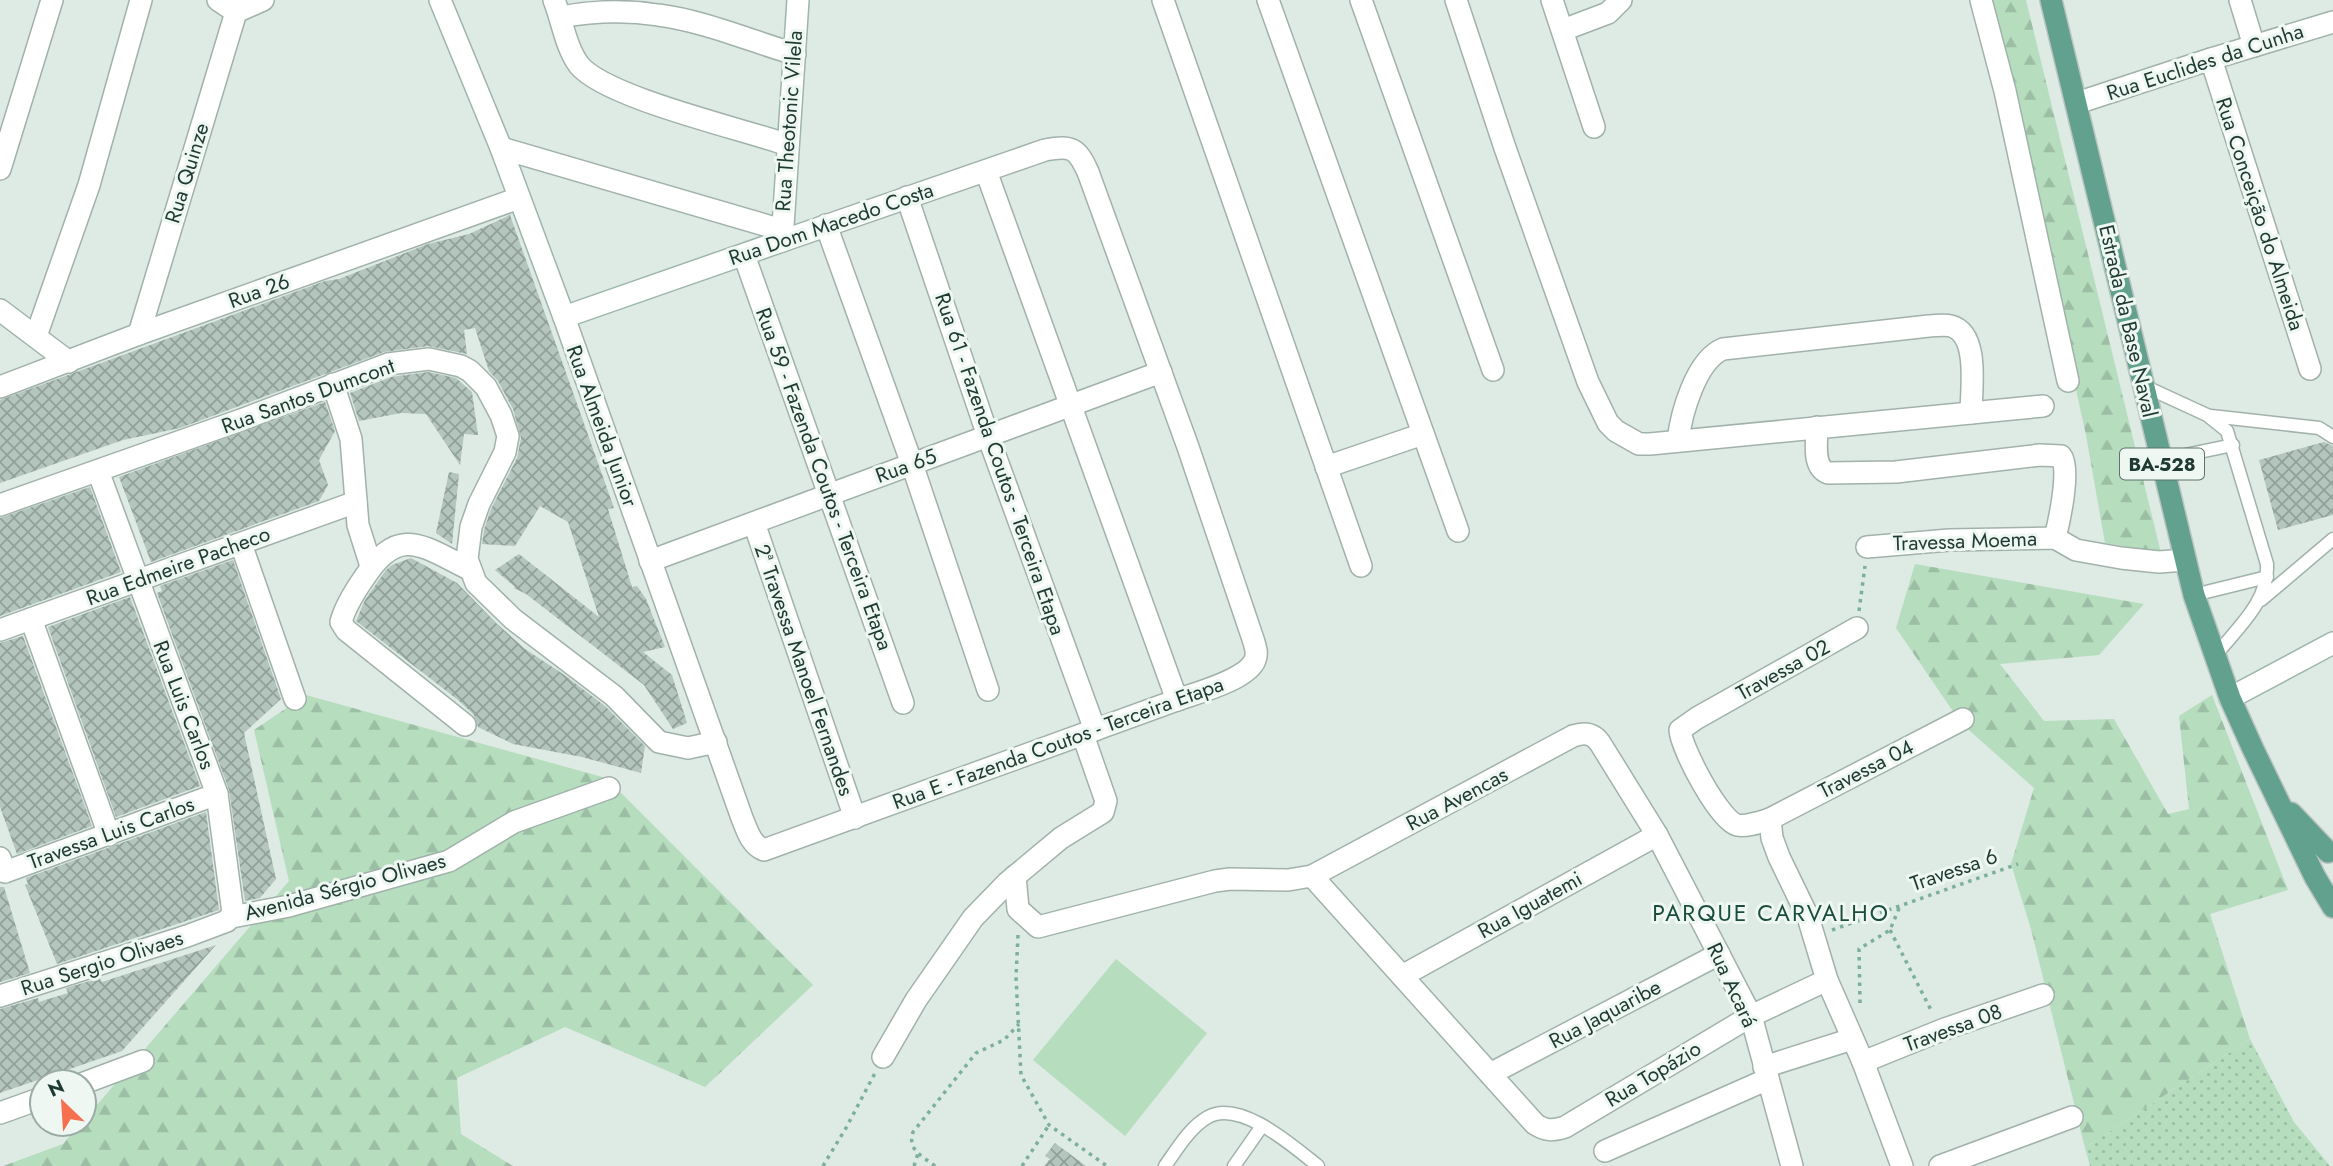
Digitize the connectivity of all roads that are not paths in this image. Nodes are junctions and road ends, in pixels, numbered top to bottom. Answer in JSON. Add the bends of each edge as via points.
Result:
{"nodes":[{"id":1,"x":51,"y":0,"type":"edge"},
{"id":2,"x":141,"y":0,"type":"edge"},
{"id":3,"x":218,"y":0,"type":"edge"},
{"id":4,"x":263,"y":0,"type":"edge"},
{"id":5,"x":440,"y":0,"type":"edge"},
{"id":6,"x":798,"y":0,"type":"edge"},
{"id":7,"x":1163,"y":0,"type":"edge"},
{"id":8,"x":1268,"y":0,"type":"edge"},
{"id":9,"x":1361,"y":0,"type":"edge"},
{"id":10,"x":1456,"y":0,"type":"edge"},
{"id":11,"x":1552,"y":0,"type":"edge"},
{"id":12,"x":1621,"y":0,"type":"edge"},
{"id":13,"x":1981,"y":0,"type":"edge"},
{"id":14,"x":2051,"y":0,"type":"edge"},
{"id":15,"x":2240,"y":0,"type":"edge"},
{"id":16,"x":557,"y":8,"type":"edge"},
{"id":17,"x":236,"y":12,"type":"junction"},
{"id":18,"x":2333,"y":22,"type":"edge"},
{"id":19,"x":1563,"y":30,"type":"junction"},
{"id":20,"x":2254,"y":46,"type":"junction"},
{"id":21,"x":795,"y":54,"type":"junction"},
{"id":22,"x":2211,"y":59,"type":"junction"},
{"id":23,"x":2077,"y":103,"type":"junction"},
{"id":24,"x":1594,"y":127,"type":"dead end"},
{"id":25,"x":789,"y":145,"type":"junction"},
{"id":26,"x":501,"y":148,"type":"junction"},
{"id":27,"x":0,"y":169,"type":"edge"},
{"id":28,"x":986,"y":171,"type":"junction"},
{"id":29,"x":1088,"y":172,"type":"joint"},
{"id":30,"x":907,"y":197,"type":"junction"},
{"id":31,"x":519,"y":198,"type":"junction"},
{"id":32,"x":826,"y":226,"type":"junction"},
{"id":33,"x":782,"y":236,"type":"junction"},
{"id":34,"x":744,"y":254,"type":"junction"},
{"id":35,"x":0,"y":310,"type":"edge"},
{"id":36,"x":564,"y":317,"type":"junction"},
{"id":37,"x":139,"y":334,"type":"junction"},
{"id":38,"x":36,"y":336,"type":"junction"},
{"id":39,"x":69,"y":362,"type":"junction"},
{"id":40,"x":2310,"y":369,"type":"dead end"},
{"id":41,"x":1493,"y":370,"type":"dead end"},
{"id":42,"x":1161,"y":372,"type":"junction"},
{"id":43,"x":2068,"y":382,"type":"dead end"},
{"id":44,"x":333,"y":384,"type":"junction"},
{"id":45,"x":2144,"y":386,"type":"junction"},
{"id":46,"x":0,"y":387,"type":"edge"},
{"id":47,"x":1071,"y":405,"type":"junction"},
{"id":48,"x":2043,"y":406,"type":"dead end"},
{"id":49,"x":1972,"y":413,"type":"junction"},
{"id":50,"x":2207,"y":415,"type":"junction"},
{"id":51,"x":1817,"y":427,"type":"junction"},
{"id":52,"x":1423,"y":434,"type":"junction"},
{"id":53,"x":988,"y":436,"type":"junction"},
{"id":54,"x":2333,"y":437,"type":"edge"},
{"id":55,"x":1678,"y":441,"type":"junction"},
{"id":56,"x":2233,"y":445,"type":"junction"},
{"id":57,"x":2161,"y":460,"type":"junction"},
{"id":58,"x":912,"y":464,"type":"junction"},
{"id":59,"x":1326,"y":467,"type":"junction"},
{"id":60,"x":98,"y":471,"type":"junction"},
{"id":61,"x":830,"y":494,"type":"junction"},
{"id":62,"x":356,"y":502,"type":"junction"},
{"id":63,"x":0,"y":505,"type":"edge"},
{"id":64,"x":754,"y":523,"type":"junction"},
{"id":65,"x":1458,"y":531,"type":"dead end"},
{"id":66,"x":2055,"y":538,"type":"junction"},
{"id":67,"x":2333,"y":539,"type":"edge"},
{"id":68,"x":241,"y":544,"type":"junction"},
{"id":69,"x":1867,"y":547,"type":"road end"},
{"id":70,"x":2185,"y":560,"type":"junction"},
{"id":71,"x":650,"y":561,"type":"junction"},
{"id":72,"x":371,"y":566,"type":"junction"},
{"id":73,"x":1361,"y":566,"type":"dead end"},
{"id":74,"x":469,"y":569,"type":"junction"},
{"id":75,"x":2267,"y":577,"type":"junction"},
{"id":76,"x":137,"y":581,"type":"junction"},
{"id":77,"x":2194,"y":595,"type":"junction"},
{"id":78,"x":2258,"y":603,"type":"junction"},
{"id":79,"x":31,"y":620,"type":"junction"},
{"id":80,"x":1857,"y":628,"type":"road end"},
{"id":81,"x":0,"y":630,"type":"edge"},
{"id":82,"x":2333,"y":643,"type":"edge"},
{"id":83,"x":2215,"y":656,"type":"junction"},
{"id":84,"x":988,"y":690,"type":"dead end"},
{"id":85,"x":2230,"y":698,"type":"junction"},
{"id":86,"x":295,"y":699,"type":"dead end"},
{"id":87,"x":1177,"y":700,"type":"junction"},
{"id":88,"x":903,"y":703,"type":"dead end"},
{"id":89,"x":1963,"y":719,"type":"dead end"},
{"id":90,"x":465,"y":725,"type":"dead end"},
{"id":91,"x":1089,"y":733,"type":"junction"},
{"id":92,"x":716,"y":742,"type":"junction"},
{"id":93,"x":1601,"y":743,"type":"joint"},
{"id":94,"x":609,"y":788,"type":"dead end"},
{"id":95,"x":217,"y":794,"type":"junction"},
{"id":96,"x":2275,"y":796,"type":"junction"},
{"id":97,"x":855,"y":818,"type":"junction"},
{"id":98,"x":1770,"y":819,"type":"junction"},
{"id":99,"x":109,"y":835,"type":"junction"},
{"id":100,"x":1657,"y":835,"type":"junction"},
{"id":101,"x":764,"y":850,"type":"joint"},
{"id":102,"x":2330,"y":856,"type":"edge"},
{"id":103,"x":3,"y":865,"type":"edge"},
{"id":104,"x":1015,"y":876,"type":"junction"},
{"id":105,"x":1312,"y":876,"type":"junction"},
{"id":106,"x":2333,"y":907,"type":"edge"},
{"id":107,"x":232,"y":917,"type":"junction"},
{"id":108,"x":1719,"y":954,"type":"junction"},
{"id":109,"x":1402,"y":976,"type":"junction"},
{"id":110,"x":1827,"y":980,"type":"junction"},
{"id":111,"x":2043,"y":995,"type":"dead end"},
{"id":112,"x":0,"y":996,"type":"edge"},
{"id":113,"x":1751,"y":1016,"type":"junction"},
{"id":114,"x":1852,"y":1039,"type":"junction"},
{"id":115,"x":883,"y":1057,"type":"road end"},
{"id":116,"x":143,"y":1061,"type":"dead end"},
{"id":117,"x":1863,"y":1062,"type":"junction"},
{"id":118,"x":1766,"y":1073,"type":"junction"},
{"id":119,"x":1490,"y":1074,"type":"junction"},
{"id":120,"x":98,"y":1078,"type":"edge"},
{"id":121,"x":28,"y":1103,"type":"edge"},
{"id":122,"x":0,"y":1113,"type":"edge"},
{"id":123,"x":2072,"y":1117,"type":"dead end"},
{"id":124,"x":1262,"y":1126,"type":"junction"},
{"id":125,"x":1605,"y":1151,"type":"dead end"},
{"id":126,"x":1312,"y":1164,"type":"edge"},
{"id":127,"x":1165,"y":1166,"type":"edge"},
{"id":128,"x":1234,"y":1166,"type":"edge"},
{"id":129,"x":1792,"y":1166,"type":"edge"},
{"id":130,"x":1902,"y":1166,"type":"edge"},
{"id":131,"x":1940,"y":1166,"type":"edge"}],
"edges":[{"from":1,"to":27,"type":"street"},
{"from":2,"to":38,"type":"street","via":[[89,186]]},
{"from":3,"to":17,"type":"street"},
{"from":4,"to":17,"type":"street"},
{"from":5,"to":26,"type":"street","name":"Rua Almeida Junior"},
{"from":6,"to":21,"type":"street","name":"Rua Theotonic Vilela"},
{"from":7,"to":59,"type":"street"},
{"from":8,"to":52,"type":"street"},
{"from":9,"to":41,"type":"street"},
{"from":10,"to":55,"type":"street","via":[[1599,407],[1616,431],[1639,443]]},
{"from":11,"to":19,"type":"street"},
{"from":12,"to":19,"type":"street","via":[[1608,13]]},
{"from":13,"to":43,"type":"street"},
{"from":14,"to":23,"type":"main road","name":"Estrada da Base Naval","number":"BA-528"},
{"from":15,"to":20,"type":"street"},
{"from":16,"to":21,"type":"street","via":[[658,15]]},
{"from":16,"to":25,"type":"street","via":[[575,59],[599,80],[657,104]]},
{"from":17,"to":37,"type":"street","name":"Rua Quinze"},
{"from":18,"to":20,"type":"street","name":"Rua Euclides da Cunha"},
{"from":19,"to":24,"type":"street"},
{"from":20,"to":22,"type":"street","name":"Rua Euclides da Cunha"},
{"from":21,"to":25,"type":"street","name":"Rua Theotonic Vilela"},
{"from":22,"to":23,"type":"street","name":"Rua Euclides da Cunha"},
{"from":22,"to":40,"type":"street","name":"Rua Conceição do Almeida"},
{"from":23,"to":45,"type":"main road","name":"Estrada da Base Naval","number":"BA-528"},
{"from":25,"to":33,"type":"street","name":"Rua Theotonic Vilela"},
{"from":26,"to":31,"type":"street","name":"Rua Almeida Junior"},
{"from":26,"to":33,"type":"street"},
{"from":28,"to":29,"type":"street","name":"Rua Dom Macedo Costa","via":[[1045,150],[1068,147],[1081,156]]},
{"from":28,"to":30,"type":"street","name":"Rua Dom Macedo Costa"},
{"from":28,"to":47,"type":"street"},
{"from":29,"to":42,"type":"street","name":"Rua E - Fazenda Coutos - Terceira Etapa"},
{"from":30,"to":32,"type":"street","name":"Rua Dom Macedo Costa"},
{"from":30,"to":53,"type":"street","name":"Rua 61 - Fazenda Coutos - Terceira Etapa"},
{"from":31,"to":36,"type":"street","name":"Rua Almeida Junior"},
{"from":31,"to":37,"type":"street","name":"Rua 26"},
{"from":32,"to":33,"type":"street","name":"Rua Dom Macedo Costa"},
{"from":32,"to":58,"type":"street"},
{"from":33,"to":34,"type":"street","name":"Rua Dom Macedo Costa"},
{"from":34,"to":36,"type":"street","name":"Rua Dom Macedo Costa"},
{"from":34,"to":61,"type":"street","name":"Rua 59 - Fazenda Coutos - Terceira Etapa"},
{"from":35,"to":38,"type":"street"},
{"from":36,"to":71,"type":"street","name":"Rua Almeida Junior"},
{"from":37,"to":39,"type":"street","name":"Rua 26"},
{"from":38,"to":39,"type":"street"},
{"from":39,"to":46,"type":"street","name":"Rua 26"},
{"from":42,"to":47,"type":"street","name":"Rua 65"},
{"from":42,"to":87,"type":"street","name":"Rua E - Fazenda Coutos - Terceira Etapa","via":[[1256,653],[1255,662],[1242,674]]},
{"from":44,"to":60,"type":"street","name":"Rua Santos Dumcont"},
{"from":44,"to":62,"type":"street","via":[[351,439]]},
{"from":44,"to":74,"type":"street","name":"Rua Santos Dumcont","via":[[388,364],[429,359],[461,366],[486,387],[508,436],[471,527]]},
{"from":45,"to":50,"type":"lane"},
{"from":45,"to":57,"type":"main road","name":"Estrada da Base Naval","number":"BA-528"},
{"from":47,"to":53,"type":"street","name":"Rua 65"},
{"from":47,"to":87,"type":"street"},
{"from":48,"to":49,"type":"street"},
{"from":49,"to":51,"type":"street"},
{"from":49,"to":55,"type":"street","via":[[1967,337],[1953,326],[1929,326],[1716,352],[1698,377]]},
{"from":50,"to":54,"type":"lane","via":[[2319,428]]},
{"from":50,"to":56,"type":"lane","via":[[2227,430]]},
{"from":51,"to":55,"type":"street"},
{"from":51,"to":66,"type":"street","via":[[1818,465],[1828,473],[1896,472],[2058,454],[2065,461]]},
{"from":52,"to":59,"type":"street"},
{"from":52,"to":65,"type":"street"},
{"from":53,"to":58,"type":"street","name":"Rua 65"},
{"from":53,"to":91,"type":"street","name":"Rua 61 - Fazenda Coutos - Terceira Etapa"},
{"from":56,"to":57,"type":"lane"},
{"from":56,"to":75,"type":"lane"},
{"from":57,"to":70,"type":"main road","name":"Estrada da Base Naval","number":"BA-528"},
{"from":58,"to":61,"type":"street","name":"Rua 65"},
{"from":58,"to":84,"type":"street"},
{"from":59,"to":73,"type":"street"},
{"from":60,"to":63,"type":"street","name":"Rua Santos Dumcont"},
{"from":60,"to":76,"type":"street","name":"Rua Luis Carlos"},
{"from":61,"to":64,"type":"street","name":"Rua 65"},
{"from":61,"to":88,"type":"street","name":"Rua 59 - Fazenda Coutos - Terceira Etapa"},
{"from":62,"to":68,"type":"street","name":"Rua Edmeire Pacheco"},
{"from":62,"to":72,"type":"street"},
{"from":64,"to":71,"type":"street","name":"Rua 65"},
{"from":64,"to":97,"type":"street","name":"2ª Travessa Manoel Fernandes"},
{"from":66,"to":69,"type":"street","name":"Travessa Moema"},
{"from":66,"to":70,"type":"street","name":"Travessa Moema","via":[[2076,550],[2121,558]]},
{"from":67,"to":78,"type":"lane"},
{"from":68,"to":76,"type":"street","name":"Rua Edmeire Pacheco"},
{"from":68,"to":86,"type":"street"},
{"from":70,"to":77,"type":"main road","name":"Estrada da Base Naval","number":"BA-528"},
{"from":71,"to":92,"type":"street","name":"Rua Almeida Junior"},
{"from":72,"to":74,"type":"street","via":[[392,548],[415,544]]},
{"from":72,"to":90,"type":"street","via":[[341,618],[342,625]]},
{"from":74,"to":92,"type":"street","via":[[500,608],[614,696],[659,742],[688,748]]},
{"from":75,"to":77,"type":"lane"},
{"from":75,"to":78,"type":"lane"},
{"from":76,"to":79,"type":"street","name":"Rua Edmeire Pacheco"},
{"from":76,"to":95,"type":"street","name":"Rua Luis Carlos"},
{"from":77,"to":83,"type":"main road","name":"Estrada da Base Naval","number":"BA-528"},
{"from":78,"to":83,"type":"lane"},
{"from":79,"to":81,"type":"street","name":"Rua Edmeire Pacheco"},
{"from":79,"to":99,"type":"street"},
{"from":80,"to":98,"type":"street","name":"Travessa 02","via":[[1680,730],[1699,774],[1732,823],[1749,825]]},
{"from":82,"to":85,"type":"street"},
{"from":83,"to":85,"type":"main road","name":"Estrada da Base Naval","number":"BA-528"},
{"from":85,"to":96,"type":"main road","name":"Estrada da Base Naval","number":"BA-528"},
{"from":87,"to":91,"type":"street","name":"Rua E - Fazenda Coutos - Terceira Etapa"},
{"from":89,"to":98,"type":"street","name":"Travessa 04"},
{"from":91,"to":97,"type":"street","name":"Rua E - Fazenda Coutos - Terceira Etapa"},
{"from":91,"to":104,"type":"street","name":"Rua 61 - Fazenda Coutos - Terceira Etapa","via":[[1105,808]]},
{"from":92,"to":101,"type":"street","name":"Rua Almeida Junior","via":[[751,838]]},
{"from":93,"to":100,"type":"street","name":"Rua Acará"},
{"from":93,"to":105,"type":"street","name":"Rua Avencas","via":[[1592,735],[1573,736]]},
{"from":94,"to":107,"type":"street","name":"Avenida Sérgio Olivaes","via":[[514,822],[449,861],[289,906]]},
{"from":95,"to":99,"type":"street","name":"Travessa Luis Carlos"},
{"from":95,"to":107,"type":"street","name":"Rua Luis Carlos"},
{"from":96,"to":102,"type":"main road"},
{"from":96,"to":106,"type":"main road","name":"Estrada da Base Naval","number":"BA-528"},
{"from":97,"to":101,"type":"street","name":"Rua E - Fazenda Coutos - Terceira Etapa"},
{"from":98,"to":110,"type":"street","via":[[1772,838],[1799,896]]},
{"from":99,"to":103,"type":"street","name":"Travessa Luis Carlos"},
{"from":100,"to":108,"type":"street","name":"Rua Acará"},
{"from":100,"to":109,"type":"street","name":"Rua Iguatemi"},
{"from":104,"to":105,"type":"street","via":[[1020,912],[1038,927],[1215,881]]},
{"from":104,"to":115,"type":"street","via":[[973,918],[915,1000]]},
{"from":105,"to":109,"type":"street"},
{"from":107,"to":112,"type":"street","name":"Rua Sergio Olivaes","via":[[205,930]]},
{"from":108,"to":113,"type":"street","name":"Rua Acará"},
{"from":108,"to":119,"type":"street","name":"Rua Jaquaribe"},
{"from":109,"to":119,"type":"street"},
{"from":110,"to":113,"type":"street","name":"Rua Topázio"},
{"from":110,"to":114,"type":"street"},
{"from":111,"to":117,"type":"street","name":"Travessa 08"},
{"from":113,"to":118,"type":"street","name":"Rua Acará"},
{"from":113,"to":119,"type":"street","name":"Rua Topázio","via":[[1554,1131],[1535,1124]]},
{"from":114,"to":117,"type":"street"},
{"from":114,"to":118,"type":"street"},
{"from":116,"to":120,"type":"street"},
{"from":117,"to":130,"type":"street"},
{"from":118,"to":125,"type":"street"},
{"from":118,"to":129,"type":"street","name":"Rua Acará"},
{"from":121,"to":122,"type":"street"},
{"from":123,"to":131,"type":"street"},
{"from":124,"to":126,"type":"lane"},
{"from":124,"to":127,"type":"lane","via":[[1220,1112],[1191,1132]]},
{"from":124,"to":128,"type":"lane"}]}
